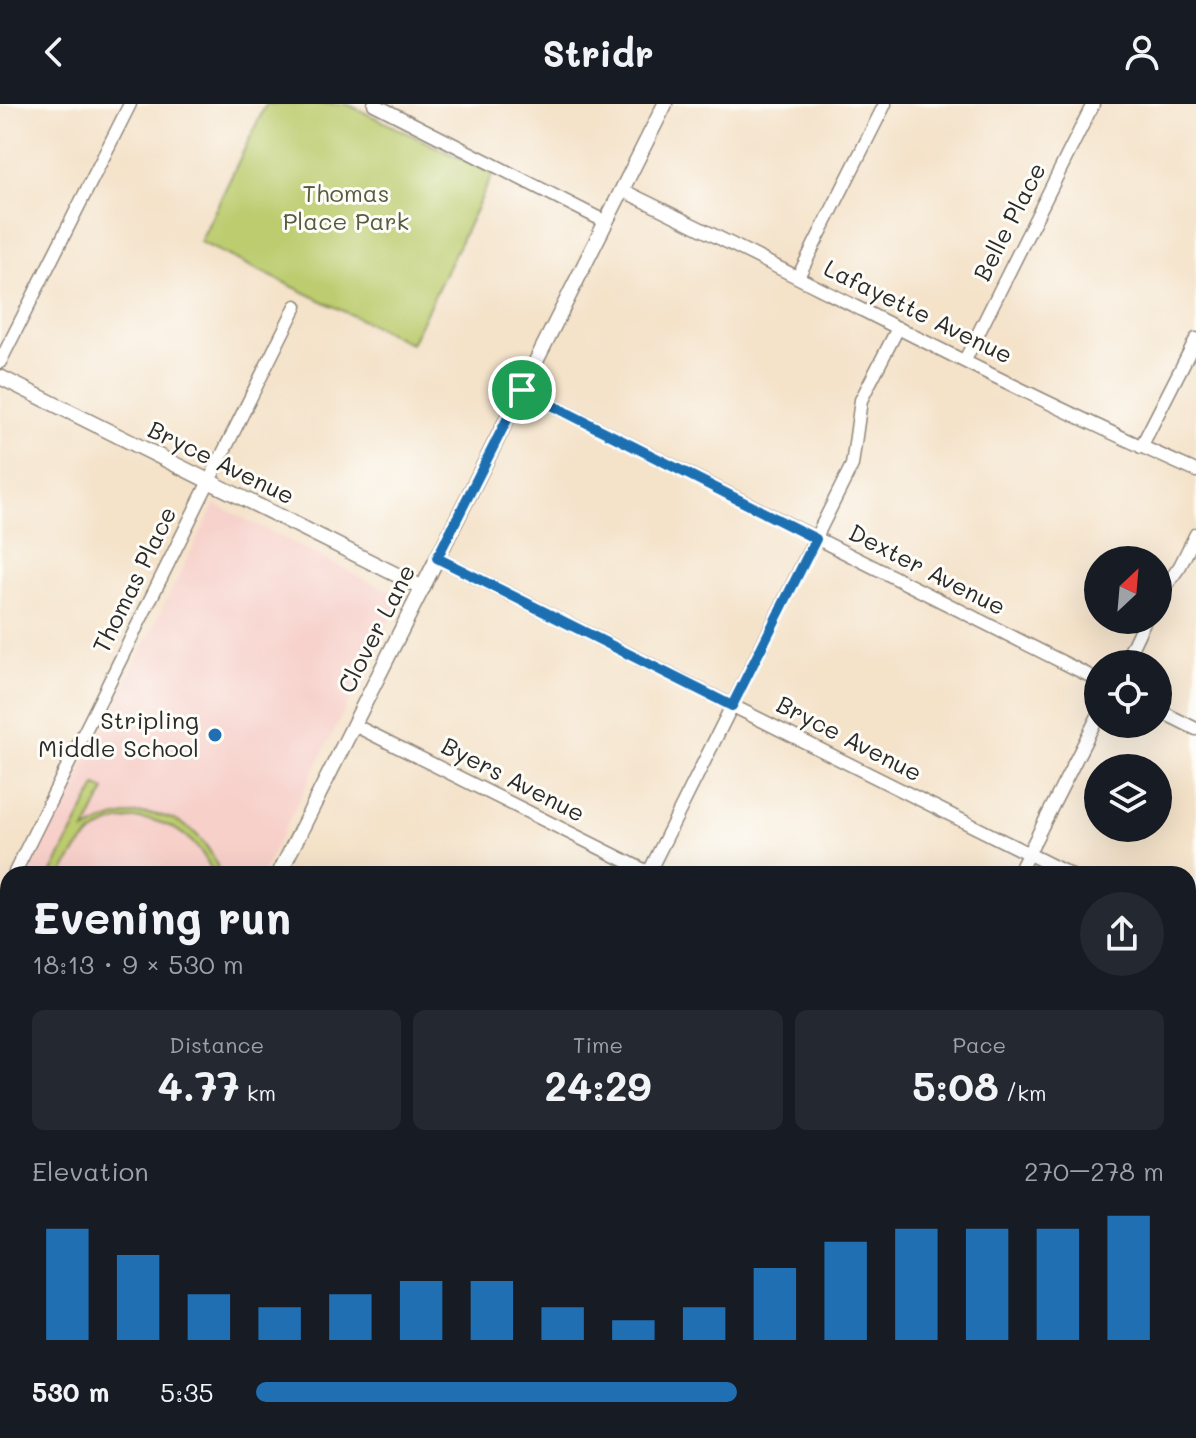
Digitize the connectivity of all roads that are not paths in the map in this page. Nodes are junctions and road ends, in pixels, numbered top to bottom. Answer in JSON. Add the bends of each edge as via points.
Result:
{"nodes":[{"id":1,"x":130,"y":104,"type":"edge"},
{"id":2,"x":374,"y":104,"type":"edge"},
{"id":3,"x":665,"y":104,"type":"edge"},
{"id":4,"x":885,"y":104,"type":"edge"},
{"id":5,"x":1093,"y":104,"type":"edge"},
{"id":6,"x":394,"y":108,"type":"edge"},
{"id":7,"x":622,"y":190,"type":"junction"},
{"id":8,"x":606,"y":222,"type":"junction"},
{"id":9,"x":798,"y":277,"type":"junction"},
{"id":10,"x":296,"y":306,"type":"dead end"},
{"id":11,"x":898,"y":328,"type":"junction"},
{"id":12,"x":1196,"y":339,"type":"edge"},
{"id":13,"x":965,"y":360,"type":"junction"},
{"id":14,"x":0,"y":362,"type":"edge"},
{"id":15,"x":0,"y":377,"type":"edge"},
{"id":16,"x":522,"y":390,"type":"junction"},
{"id":17,"x":1141,"y":447,"type":"junction"},
{"id":18,"x":1196,"y":471,"type":"edge"},
{"id":19,"x":209,"y":482,"type":"junction"},
{"id":20,"x":1196,"y":534,"type":"edge"},
{"id":21,"x":816,"y":539,"type":"junction"},
{"id":22,"x":437,"y":558,"type":"junction"},
{"id":23,"x":1172,"y":577,"type":"edge"},
{"id":24,"x":423,"y":588,"type":"junction"},
{"id":25,"x":1084,"y":673,"type":"edge"},
{"id":26,"x":732,"y":706,"type":"junction"},
{"id":27,"x":1172,"y":717,"type":"edge"},
{"id":28,"x":354,"y":725,"type":"junction"},
{"id":29,"x":1196,"y":729,"type":"edge"},
{"id":30,"x":1087,"y":738,"type":"edge"},
{"id":31,"x":1029,"y":854,"type":"junction"},
{"id":32,"x":18,"y":866,"type":"edge"},
{"id":33,"x":283,"y":866,"type":"edge"},
{"id":34,"x":636,"y":866,"type":"edge"},
{"id":35,"x":653,"y":866,"type":"edge"},
{"id":36,"x":1022,"y":866,"type":"edge"},
{"id":37,"x":1053,"y":866,"type":"edge"}],
"edges":[{"from":1,"to":14,"type":"street"},
{"from":2,"to":6,"type":"street"},
{"from":3,"to":7,"type":"street","name":"Clover Lane"},
{"from":4,"to":9,"type":"street"},
{"from":5,"to":13,"type":"street","name":"Belle Place"},
{"from":6,"to":8,"type":"street"},
{"from":7,"to":8,"type":"street","name":"Clover Lane"},
{"from":7,"to":9,"type":"street","name":"Lafayette Avenue"},
{"from":8,"to":16,"type":"street","name":"Clover Lane"},
{"from":9,"to":11,"type":"street","name":"Lafayette Avenue"},
{"from":10,"to":19,"type":"street","name":"Thomas Place"},
{"from":11,"to":13,"type":"street","name":"Lafayette Avenue"},
{"from":11,"to":21,"type":"street","via":[[861,400],[852,465]]},
{"from":12,"to":17,"type":"street"},
{"from":13,"to":17,"type":"street","name":"Lafayette Avenue"},
{"from":15,"to":19,"type":"street","name":"Bryce Avenue"},
{"from":16,"to":21,"type":"street","name":"Dexter Avenue"},
{"from":16,"to":22,"type":"street","name":"Clover Lane"},
{"from":17,"to":18,"type":"street","name":"Lafayette Avenue"},
{"from":19,"to":24,"type":"street","name":"Bryce Avenue"},
{"from":19,"to":32,"type":"street","name":"Thomas Place"},
{"from":20,"to":23,"type":"street"},
{"from":21,"to":25,"type":"street","name":"Dexter Avenue"},
{"from":21,"to":26,"type":"street"},
{"from":22,"to":24,"type":"street","name":"Clover Lane"},
{"from":22,"to":26,"type":"street","name":"Bryce Avenue"},
{"from":24,"to":28,"type":"street","name":"Clover Lane"},
{"from":26,"to":31,"type":"street","name":"Bryce Avenue"},
{"from":26,"to":35,"type":"street"},
{"from":27,"to":29,"type":"street"},
{"from":28,"to":33,"type":"street","name":"Clover Lane"},
{"from":28,"to":34,"type":"street","name":"Byers Avenue"},
{"from":30,"to":31,"type":"street"},
{"from":31,"to":36,"type":"street"},
{"from":31,"to":37,"type":"street","name":"Bryce Avenue"}]}
